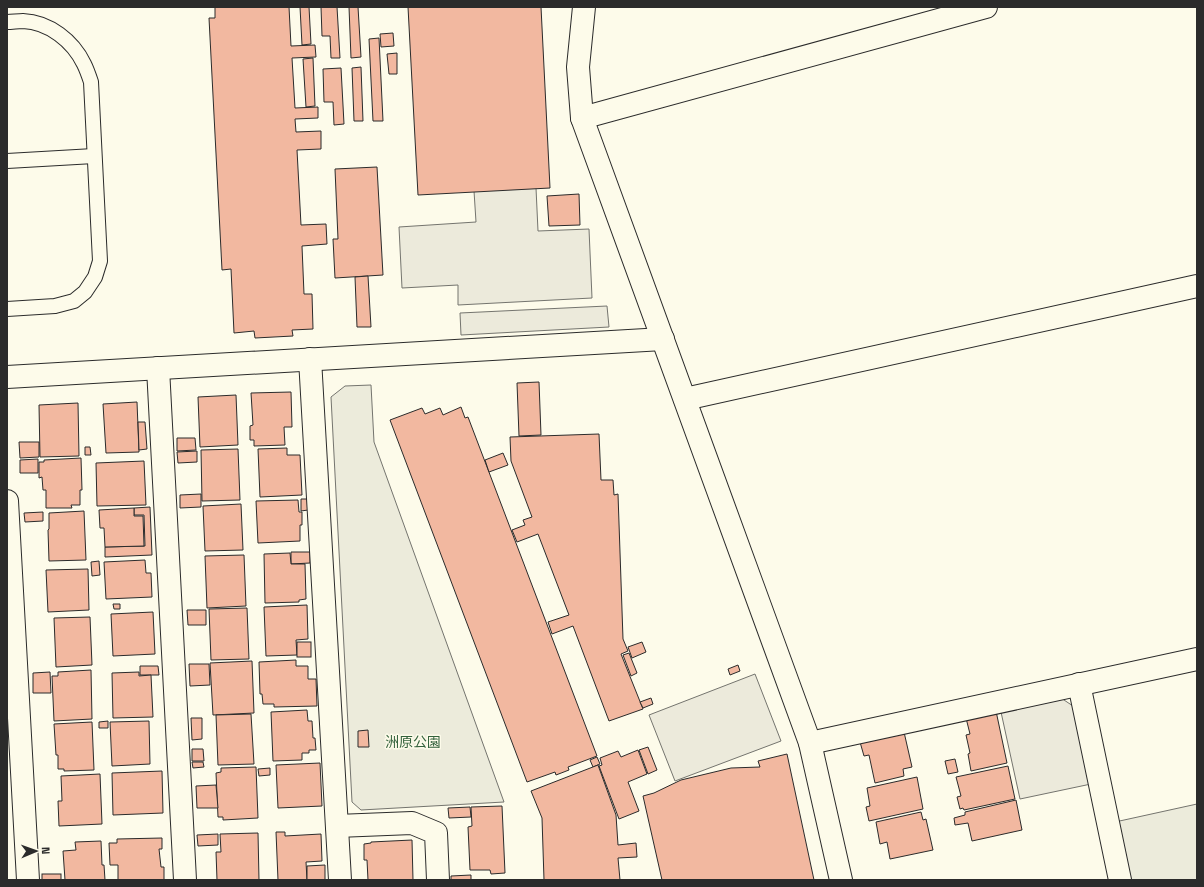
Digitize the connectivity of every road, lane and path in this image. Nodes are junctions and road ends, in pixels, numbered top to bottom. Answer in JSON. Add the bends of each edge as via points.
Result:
{"nodes":[{"id":1,"x":584,"y":7,"type":"edge"},
{"id":2,"x":986,"y":7,"type":"edge"},
{"id":3,"x":7,"y":22,"type":"edge"},
{"id":4,"x":582,"y":118,"type":"junction"},
{"id":5,"x":94,"y":156,"type":"junction"},
{"id":6,"x":7,"y":161,"type":"edge"},
{"id":7,"x":1197,"y":286,"type":"edge"},
{"id":8,"x":7,"y":309,"type":"edge"},
{"id":9,"x":663,"y":340,"type":"junction"},
{"id":10,"x":310,"y":359,"type":"junction"},
{"id":11,"x":158,"y":368,"type":"junction"},
{"id":12,"x":7,"y":377,"type":"edge"},
{"id":13,"x":685,"y":399,"type":"junction"},
{"id":14,"x":7,"y":501,"type":"edge"},
{"id":15,"x":1197,"y":659,"type":"edge"},
{"id":16,"x":1079,"y":684,"type":"junction"},
{"id":17,"x":810,"y":743,"type":"junction"},
{"id":18,"x":337,"y":826,"type":"junction"},
{"id":19,"x":28,"y":880,"type":"edge"},
{"id":20,"x":185,"y":880,"type":"edge"},
{"id":21,"x":340,"y":880,"type":"edge"},
{"id":22,"x":438,"y":880,"type":"edge"},
{"id":23,"x":841,"y":880,"type":"edge"},
{"id":24,"x":1120,"y":880,"type":"edge"}],
"edges":[{"from":1,"to":4,"type":"street","via":[[578,67]]},
{"from":2,"to":4,"type":"street"},
{"from":3,"to":5,"type":"lane","via":[[24,21],[43,25],[74,48],[91,82]]},
{"from":4,"to":9,"type":"street"},
{"from":5,"to":6,"type":"lane"},
{"from":5,"to":8,"type":"lane","via":[[100,261],[95,277],[74,301],[55,306]]},
{"from":7,"to":13,"type":"street"},
{"from":9,"to":10,"type":"street"},
{"from":9,"to":13,"type":"street"},
{"from":10,"to":11,"type":"street"},
{"from":10,"to":18,"type":"street"},
{"from":11,"to":12,"type":"street"},
{"from":11,"to":20,"type":"street"},
{"from":13,"to":17,"type":"street"},
{"from":14,"to":19,"type":"street"},
{"from":15,"to":16,"type":"street"},
{"from":16,"to":17,"type":"street"},
{"from":16,"to":24,"type":"street"},
{"from":17,"to":23,"type":"street"},
{"from":18,"to":21,"type":"street"},
{"from":18,"to":22,"type":"street","via":[[412,823],[436,833]]}]}
